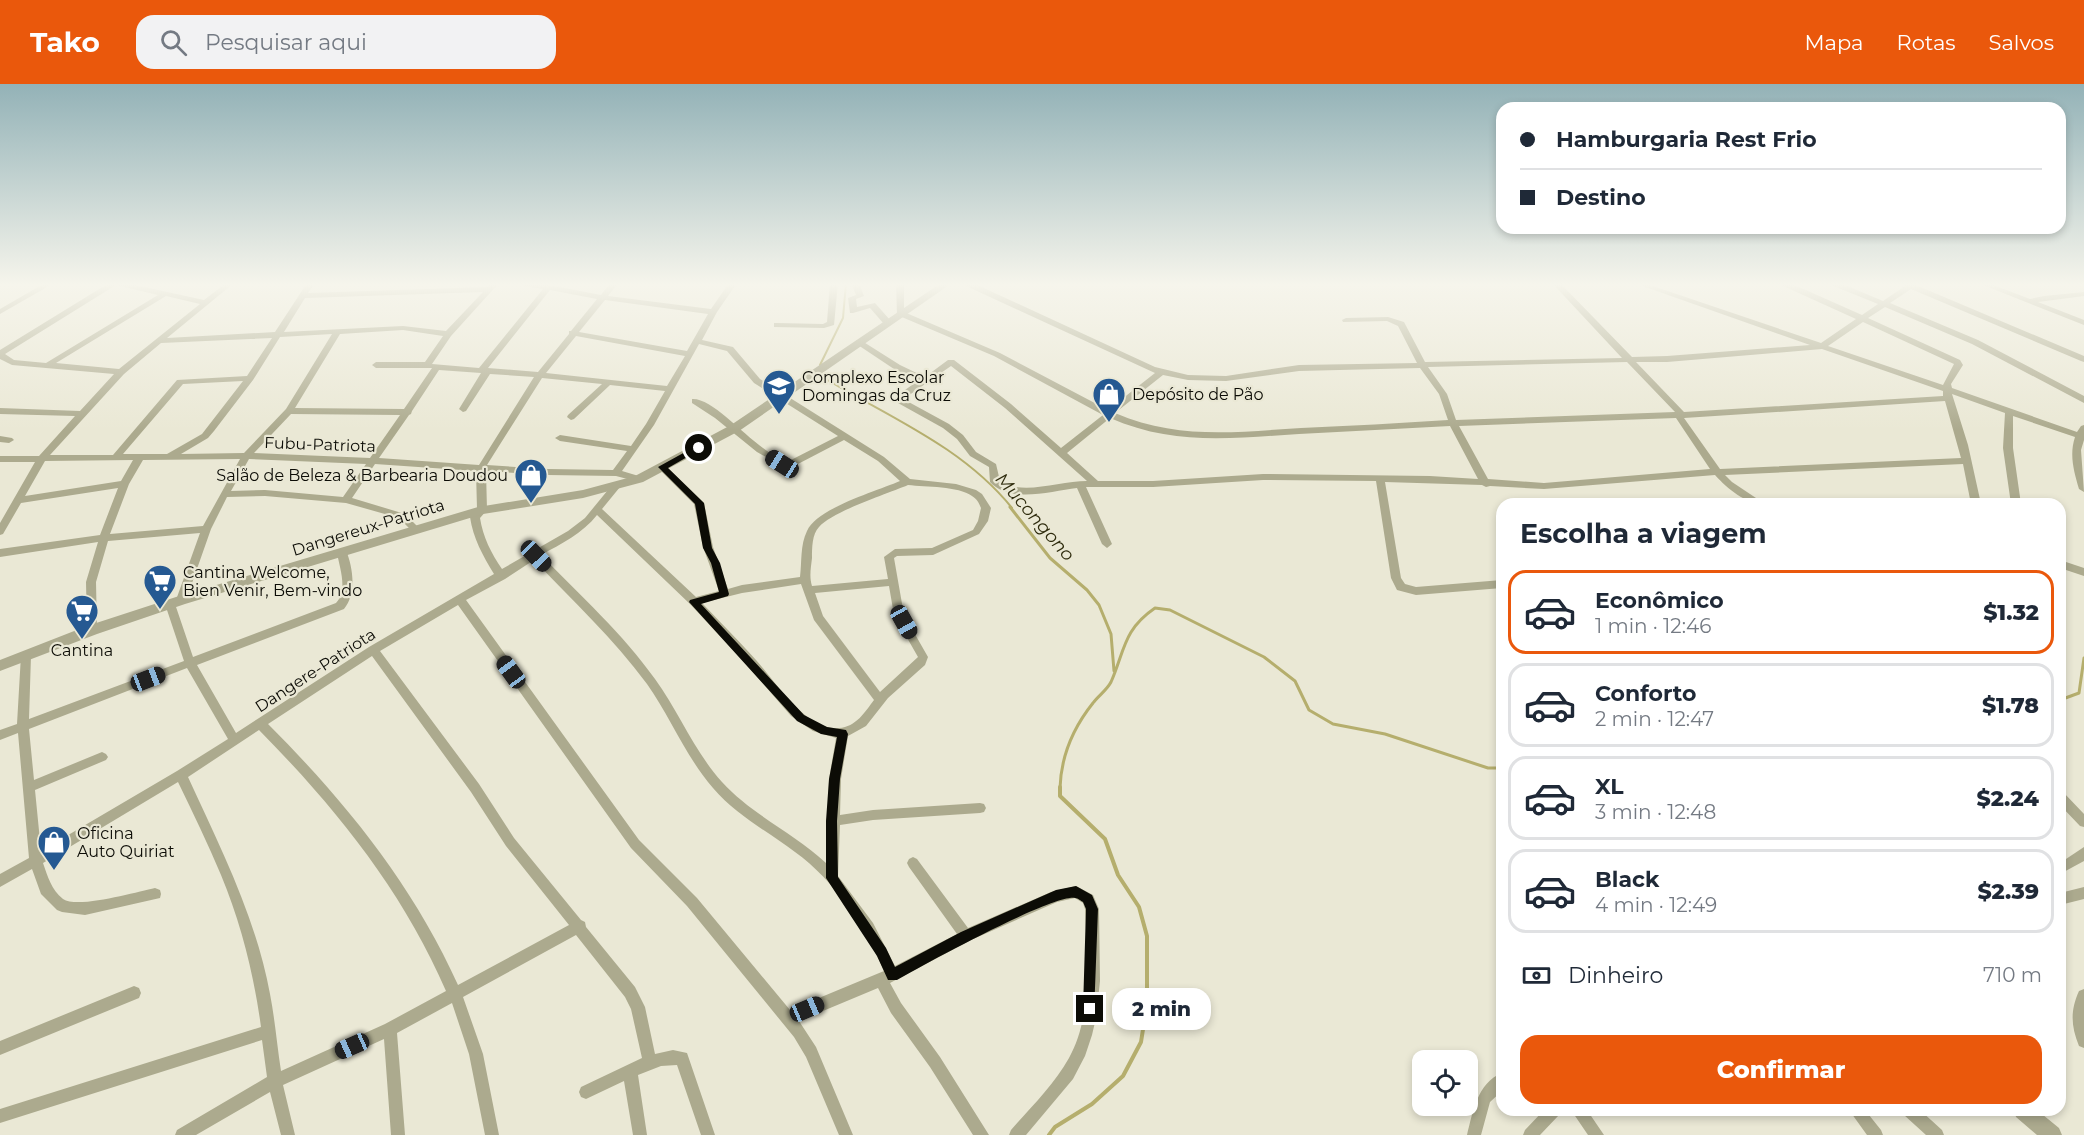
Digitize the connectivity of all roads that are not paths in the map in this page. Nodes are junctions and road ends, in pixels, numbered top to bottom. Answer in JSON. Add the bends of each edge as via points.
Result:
{"nodes":[{"id":1,"x":37,"y":332,"type":"edge"},
{"id":2,"x":102,"y":332,"type":"edge"},
{"id":3,"x":171,"y":332,"type":"edge"},
{"id":4,"x":317,"y":332,"type":"edge"},
{"id":5,"x":337,"y":332,"type":"edge"},
{"id":6,"x":435,"y":332,"type":"edge"},
{"id":7,"x":514,"y":332,"type":"edge"},
{"id":8,"x":702,"y":332,"type":"edge"},
{"id":9,"x":874,"y":332,"type":"edge"},
{"id":10,"x":948,"y":332,"type":"edge"},
{"id":11,"x":1074,"y":332,"type":"edge"},
{"id":12,"x":1405,"y":332,"type":"edge"},
{"id":13,"x":1604,"y":332,"type":"edge"},
{"id":14,"x":1778,"y":332,"type":"edge"},
{"id":15,"x":1843,"y":332,"type":"edge"},
{"id":16,"x":1893,"y":332,"type":"edge"},
{"id":17,"x":1949,"y":332,"type":"edge"},
{"id":18,"x":2020,"y":332,"type":"edge"},
{"id":19,"x":572,"y":333,"type":"joint"},
{"id":20,"x":279,"y":334,"type":"junction"},
{"id":21,"x":447,"y":334,"type":"joint"},
{"id":22,"x":160,"y":341,"type":"junction"},
{"id":23,"x":697,"y":341,"type":"junction"},
{"id":24,"x":859,"y":343,"type":"junction"},
{"id":25,"x":1821,"y":347,"type":"junction"},
{"id":26,"x":690,"y":354,"type":"junction"},
{"id":27,"x":0,"y":355,"type":"edge"},
{"id":28,"x":1629,"y":358,"type":"junction"},
{"id":29,"x":2084,"y":359,"type":"edge"},
{"id":30,"x":12,"y":362,"type":"junction"},
{"id":31,"x":376,"y":364,"type":"dead end"},
{"id":32,"x":46,"y":366,"type":"junction"},
{"id":33,"x":427,"y":366,"type":"junction"},
{"id":34,"x":1423,"y":366,"type":"junction"},
{"id":35,"x":437,"y":367,"type":"junction"},
{"id":36,"x":0,"y":369,"type":"edge"},
{"id":37,"x":484,"y":370,"type":"junction"},
{"id":38,"x":122,"y":372,"type":"junction"},
{"id":39,"x":1161,"y":372,"type":"junction"},
{"id":40,"x":540,"y":375,"type":"junction"},
{"id":41,"x":250,"y":378,"type":"junction"},
{"id":42,"x":925,"y":380,"type":"junction"},
{"id":43,"x":608,"y":384,"type":"junction"},
{"id":44,"x":669,"y":389,"type":"junction"},
{"id":45,"x":1948,"y":394,"type":"junction"},
{"id":46,"x":781,"y":396,"type":"junction"},
{"id":47,"x":2084,"y":400,"type":"edge"},
{"id":48,"x":694,"y":401,"type":"dead end"},
{"id":49,"x":463,"y":409,"type":"dead end"},
{"id":50,"x":0,"y":411,"type":"edge"},
{"id":51,"x":289,"y":411,"type":"junction"},
{"id":52,"x":2009,"y":411,"type":"junction"},
{"id":53,"x":408,"y":412,"type":"junction"},
{"id":54,"x":83,"y":414,"type":"junction"},
{"id":55,"x":1110,"y":414,"type":"junction"},
{"id":56,"x":1680,"y":415,"type":"junction"},
{"id":57,"x":571,"y":417,"type":"dead end"},
{"id":58,"x":1453,"y":423,"type":"junction"},
{"id":59,"x":735,"y":428,"type":"junction"},
{"id":60,"x":2082,"y":433,"type":"edge"},
{"id":61,"x":843,"y":437,"type":"junction"},
{"id":62,"x":560,"y":438,"type":"dead end"},
{"id":63,"x":634,"y":449,"type":"junction"},
{"id":64,"x":1061,"y":453,"type":"junction"},
{"id":65,"x":246,"y":456,"type":"junction"},
{"id":66,"x":116,"y":457,"type":"junction"},
{"id":67,"x":169,"y":457,"type":"junction"},
{"id":68,"x":42,"y":458,"type":"junction"},
{"id":69,"x":140,"y":458,"type":"junction"},
{"id":70,"x":0,"y":459,"type":"edge"},
{"id":71,"x":374,"y":460,"type":"junction"},
{"id":72,"x":1965,"y":461,"type":"junction"},
{"id":73,"x":662,"y":467,"type":"junction"},
{"id":74,"x":481,"y":468,"type":"junction"},
{"id":75,"x":1717,"y":472,"type":"junction"},
{"id":76,"x":2081,"y":472,"type":"edge"},
{"id":77,"x":616,"y":473,"type":"junction"},
{"id":78,"x":639,"y":479,"type":"junction"},
{"id":79,"x":1380,"y":479,"type":"junction"},
{"id":80,"x":908,"y":482,"type":"junction"},
{"id":81,"x":124,"y":484,"type":"junction"},
{"id":82,"x":1080,"y":484,"type":"junction"},
{"id":83,"x":1096,"y":484,"type":"junction"},
{"id":84,"x":1486,"y":484,"type":"junction"},
{"id":85,"x":615,"y":488,"type":"junction"},
{"id":86,"x":2084,"y":489,"type":"edge"},
{"id":87,"x":224,"y":494,"type":"junction"},
{"id":88,"x":1751,"y":498,"type":"edge"},
{"id":89,"x":1974,"y":498,"type":"edge"},
{"id":90,"x":2015,"y":498,"type":"edge"},
{"id":91,"x":18,"y":500,"type":"junction"},
{"id":92,"x":346,"y":500,"type":"junction"},
{"id":93,"x":482,"y":510,"type":"junction"},
{"id":94,"x":597,"y":510,"type":"junction"},
{"id":95,"x":206,"y":529,"type":"junction"},
{"id":96,"x":416,"y":530,"type":"junction"},
{"id":97,"x":0,"y":532,"type":"edge"},
{"id":98,"x":104,"y":538,"type":"junction"},
{"id":99,"x":1107,"y":544,"type":"dead end"},
{"id":100,"x":0,"y":553,"type":"edge"},
{"id":101,"x":342,"y":553,"type":"junction"},
{"id":102,"x":536,"y":556,"type":"junction"},
{"id":103,"x":2066,"y":566,"type":"edge"},
{"id":104,"x":2084,"y":572,"type":"edge"},
{"id":105,"x":501,"y":576,"type":"junction"},
{"id":106,"x":894,"y":582,"type":"junction"},
{"id":107,"x":1496,"y":584,"type":"edge"},
{"id":108,"x":807,"y":585,"type":"junction"},
{"id":109,"x":724,"y":594,"type":"junction"},
{"id":110,"x":459,"y":599,"type":"junction"},
{"id":111,"x":175,"y":602,"type":"junction"},
{"id":112,"x":693,"y":602,"type":"junction"},
{"id":113,"x":92,"y":630,"type":"junction"},
{"id":114,"x":373,"y":650,"type":"junction"},
{"id":115,"x":27,"y":655,"type":"junction"},
{"id":116,"x":190,"y":663,"type":"junction"},
{"id":117,"x":0,"y":666,"type":"edge"},
{"id":118,"x":880,"y":700,"type":"junction"},
{"id":119,"x":261,"y":725,"type":"junction"},
{"id":120,"x":23,"y":727,"type":"junction"},
{"id":121,"x":843,"y":734,"type":"junction"},
{"id":122,"x":0,"y":735,"type":"edge"},
{"id":123,"x":235,"y":741,"type":"junction"},
{"id":124,"x":102,"y":758,"type":"dead end"},
{"id":125,"x":181,"y":775,"type":"junction"},
{"id":126,"x":29,"y":787,"type":"junction"},
{"id":127,"x":2066,"y":803,"type":"edge"},
{"id":128,"x":980,"y":808,"type":"dead end"},
{"id":129,"x":832,"y":821,"type":"junction"},
{"id":130,"x":2084,"y":822,"type":"edge"},
{"id":131,"x":2084,"y":852,"type":"edge"},
{"id":132,"x":35,"y":859,"type":"junction"},
{"id":133,"x":913,"y":863,"type":"dead end"},
{"id":134,"x":2066,"y":866,"type":"edge"},
{"id":135,"x":832,"y":878,"type":"junction"},
{"id":136,"x":0,"y":880,"type":"edge"},
{"id":137,"x":2084,"y":893,"type":"edge"},
{"id":138,"x":155,"y":894,"type":"dead end"},
{"id":139,"x":2066,"y":898,"type":"edge"},
{"id":140,"x":580,"y":926,"type":"junction"},
{"id":141,"x":966,"y":936,"type":"junction"},
{"id":142,"x":887,"y":978,"type":"junction"},
{"id":143,"x":134,"y":993,"type":"dead end"},
{"id":144,"x":454,"y":993,"type":"junction"},
{"id":145,"x":2084,"y":996,"type":"edge"},
{"id":146,"x":788,"y":1018,"type":"junction"},
{"id":147,"x":390,"y":1029,"type":"junction"},
{"id":148,"x":269,"y":1031,"type":"junction"},
{"id":149,"x":2084,"y":1041,"type":"edge"},
{"id":150,"x":0,"y":1048,"type":"edge"},
{"id":151,"x":650,"y":1063,"type":"junction"},
{"id":152,"x":630,"y":1072,"type":"junction"},
{"id":153,"x":275,"y":1081,"type":"junction"},
{"id":154,"x":1496,"y":1086,"type":"edge"},
{"id":155,"x":586,"y":1092,"type":"dead end"},
{"id":156,"x":0,"y":1116,"type":"edge"},
{"id":157,"x":1548,"y":1116,"type":"edge"},
{"id":158,"x":1583,"y":1116,"type":"edge"},
{"id":159,"x":1861,"y":1116,"type":"edge"},
{"id":160,"x":1916,"y":1116,"type":"edge"},
{"id":161,"x":2030,"y":1116,"type":"edge"},
{"id":162,"x":182,"y":1135,"type":"edge"},
{"id":163,"x":288,"y":1135,"type":"edge"},
{"id":164,"x":398,"y":1135,"type":"edge"},
{"id":165,"x":492,"y":1135,"type":"edge"},
{"id":166,"x":640,"y":1135,"type":"edge"},
{"id":167,"x":708,"y":1135,"type":"edge"},
{"id":168,"x":846,"y":1135,"type":"edge"},
{"id":169,"x":982,"y":1135,"type":"edge"},
{"id":170,"x":1016,"y":1135,"type":"edge"},
{"id":171,"x":1474,"y":1135,"type":"edge"},
{"id":172,"x":1530,"y":1135,"type":"edge"},
{"id":173,"x":1597,"y":1135,"type":"edge"},
{"id":174,"x":1876,"y":1135,"type":"edge"},
{"id":175,"x":1937,"y":1135,"type":"edge"},
{"id":176,"x":2052,"y":1135,"type":"edge"}],
"edges":[{"from":1,"to":27,"type":"street"},
{"from":2,"to":32,"type":"street"},
{"from":3,"to":22,"type":"street"},
{"from":4,"to":20,"type":"street"},
{"from":5,"to":51,"type":"street"},
{"from":6,"to":21,"type":"street"},
{"from":7,"to":37,"type":"street"},
{"from":8,"to":23,"type":"street"},
{"from":9,"to":24,"type":"street"},
{"from":10,"to":55,"type":"street"},
{"from":11,"to":39,"type":"street"},
{"from":12,"to":34,"type":"street"},
{"from":13,"to":28,"type":"street"},
{"from":14,"to":25,"type":"street"},
{"from":15,"to":25,"type":"street"},
{"from":16,"to":45,"type":"street","via":[[1957,362],[1959,365],[1947,384]]},
{"from":17,"to":47,"type":"street","via":[[1996,352]]},
{"from":18,"to":29,"type":"street"},
{"from":19,"to":26,"type":"street"},
{"from":19,"to":40,"type":"street"},
{"from":20,"to":22,"type":"street"},
{"from":20,"to":41,"type":"street"},
{"from":21,"to":33,"type":"street"},
{"from":22,"to":38,"type":"street"},
{"from":23,"to":26,"type":"street"},
{"from":23,"to":46,"type":"street","via":[[730,349],[757,381]]},
{"from":24,"to":42,"type":"street"},
{"from":24,"to":46,"type":"street"},
{"from":25,"to":28,"type":"street","via":[[1676,359]]},
{"from":25,"to":45,"type":"street"},
{"from":26,"to":44,"type":"street"},
{"from":27,"to":30,"type":"street"},
{"from":28,"to":34,"type":"street"},
{"from":28,"to":56,"type":"street"},
{"from":30,"to":32,"type":"street"},
{"from":30,"to":36,"type":"street"},
{"from":31,"to":33,"type":"street"},
{"from":32,"to":38,"type":"street"},
{"from":33,"to":35,"type":"street"},
{"from":34,"to":39,"type":"street","via":[[1299,368],[1268,375],[1208,378]]},
{"from":34,"to":58,"type":"street","via":[[1443,393]]},
{"from":35,"to":37,"type":"street"},
{"from":35,"to":53,"type":"street"},
{"from":37,"to":40,"type":"street"},
{"from":37,"to":49,"type":"street"},
{"from":38,"to":54,"type":"street"},
{"from":39,"to":55,"type":"street"},
{"from":40,"to":43,"type":"street"},
{"from":40,"to":74,"type":"street"},
{"from":41,"to":66,"type":"street","via":[[180,382]]},
{"from":41,"to":67,"type":"street","via":[[204,436]]},
{"from":42,"to":64,"type":"street","via":[[951,362]]},
{"from":42,"to":82,"type":"street","via":[[904,394],[901,401],[960,437],[967,448],[993,466],[999,486],[1028,491]]},
{"from":43,"to":44,"type":"street"},
{"from":43,"to":57,"type":"street"},
{"from":44,"to":63,"type":"street"},
{"from":45,"to":52,"type":"street"},
{"from":45,"to":56,"type":"street"},
{"from":45,"to":72,"type":"street"},
{"from":46,"to":59,"type":"street"},
{"from":46,"to":61,"type":"street"},
{"from":48,"to":59,"type":"street"},
{"from":50,"to":54,"type":"street"},
{"from":51,"to":53,"type":"street"},
{"from":51,"to":65,"type":"street"},
{"from":52,"to":60,"type":"street"},
{"from":52,"to":90,"type":"street","via":[[2008,448]]},
{"from":53,"to":71,"type":"street"},
{"from":54,"to":68,"type":"street"},
{"from":55,"to":58,"type":"street","via":[[1161,432],[1190,435]]},
{"from":55,"to":64,"type":"street"},
{"from":56,"to":58,"type":"street"},
{"from":56,"to":75,"type":"street"},
{"from":58,"to":84,"type":"street"},
{"from":59,"to":61,"type":"street","via":[[745,441],[784,464]]},
{"from":59,"to":73,"type":"street"},
{"from":60,"to":76,"type":"street","via":[[2076,456]]},
{"from":61,"to":80,"type":"street","via":[[881,459]]},
{"from":62,"to":63,"type":"street"},
{"from":63,"to":77,"type":"street"},
{"from":64,"to":83,"type":"street"},
{"from":65,"to":67,"type":"street","name":"Fubu-Patriota"},
{"from":65,"to":71,"type":"street","name":"Fubu-Patriota"},
{"from":65,"to":87,"type":"street"},
{"from":66,"to":68,"type":"street","name":"Fubu-Patriota"},
{"from":66,"to":69,"type":"street","name":"Fubu-Patriota"},
{"from":67,"to":69,"type":"street","name":"Fubu-Patriota"},
{"from":68,"to":70,"type":"street","name":"Fubu-Patriota"},
{"from":68,"to":91,"type":"street"},
{"from":69,"to":81,"type":"street"},
{"from":71,"to":74,"type":"street","name":"Fubu-Patriota"},
{"from":71,"to":92,"type":"street"},
{"from":72,"to":75,"type":"street"},
{"from":72,"to":89,"type":"street"},
{"from":73,"to":78,"type":"street"},
{"from":73,"to":109,"type":"street","via":[[699,503],[708,548]]},
{"from":74,"to":77,"type":"street","name":"Fubu-Patriota"},
{"from":74,"to":93,"type":"street"},
{"from":75,"to":84,"type":"street","via":[[1544,486]]},
{"from":75,"to":88,"type":"street"},
{"from":76,"to":86,"type":"street"},
{"from":77,"to":78,"type":"street","name":"Fubu-Patriota"},
{"from":78,"to":85,"type":"street"},
{"from":79,"to":83,"type":"street","via":[[1263,477]]},
{"from":79,"to":84,"type":"street"},
{"from":79,"to":107,"type":"street","via":[[1396,578],[1401,587],[1416,591]]},
{"from":80,"to":106,"type":"street","via":[[973,492],[986,508],[976,532],[933,551],[890,555]]},
{"from":80,"to":108,"type":"street","via":[[815,525]]},
{"from":81,"to":91,"type":"street"},
{"from":81,"to":98,"type":"street"},
{"from":82,"to":83,"type":"street"},
{"from":82,"to":99,"type":"street"},
{"from":85,"to":93,"type":"street","name":"Dangereux-Patriota"},
{"from":85,"to":94,"type":"street","name":"Dangere-Patriota"},
{"from":87,"to":92,"type":"street","via":[[265,493]]},
{"from":87,"to":95,"type":"street"},
{"from":91,"to":97,"type":"street"},
{"from":92,"to":96,"type":"street","via":[[402,516]]},
{"from":93,"to":96,"type":"street","name":"Dangereux-Patriota"},
{"from":93,"to":105,"type":"street","via":[[475,517],[476,529]]},
{"from":94,"to":102,"type":"street","name":"Dangere-Patriota"},
{"from":94,"to":112,"type":"street"},
{"from":95,"to":98,"type":"street"},
{"from":95,"to":111,"type":"street"},
{"from":96,"to":101,"type":"street","name":"Dangereux-Patriota"},
{"from":98,"to":100,"type":"street"},
{"from":98,"to":113,"type":"street","via":[[91,582]]},
{"from":101,"to":111,"type":"street","name":"Dangereux-Patriota"},
{"from":101,"to":116,"type":"street","via":[[347,591],[340,606]]},
{"from":102,"to":105,"type":"street","name":"Dangere-Patriota"},
{"from":102,"to":135,"type":"street","via":[[650,680],[718,786]]},
{"from":103,"to":104,"type":"street"},
{"from":105,"to":110,"type":"street","name":"Dangere-Patriota"},
{"from":106,"to":108,"type":"street"},
{"from":106,"to":118,"type":"street","via":[[899,615],[923,657]]},
{"from":108,"to":109,"type":"street"},
{"from":108,"to":118,"type":"street","via":[[818,617]]},
{"from":109,"to":112,"type":"street"},
{"from":110,"to":114,"type":"street","name":"Dangere-Patriota"},
{"from":110,"to":146,"type":"street","via":[[635,844],[692,902]]},
{"from":111,"to":113,"type":"street","name":"Dangereux-Patriota"},
{"from":111,"to":116,"type":"street"},
{"from":112,"to":121,"type":"street","via":[[801,718],[825,731]]},
{"from":113,"to":115,"type":"street","name":"Dangereux-Patriota"},
{"from":114,"to":119,"type":"street","name":"Dangere-Patriota"},
{"from":114,"to":140,"type":"street","via":[[517,850]]},
{"from":115,"to":117,"type":"street","name":"Dangereux-Patriota"},
{"from":115,"to":120,"type":"street"},
{"from":116,"to":120,"type":"street"},
{"from":116,"to":123,"type":"street"},
{"from":118,"to":121,"type":"street","via":[[869,717]]},
{"from":119,"to":123,"type":"street","name":"Dangere-Patriota"},
{"from":119,"to":144,"type":"street","via":[[309,773],[388,872],[425,932]]},
{"from":120,"to":122,"type":"street"},
{"from":120,"to":126,"type":"street"},
{"from":121,"to":129,"type":"street"},
{"from":123,"to":125,"type":"street","name":"Dangere-Patriota"},
{"from":124,"to":126,"type":"street"},
{"from":125,"to":132,"type":"street","name":"Dangere-Patriota"},
{"from":125,"to":148,"type":"street","via":[[228,877],[248,935]]},
{"from":126,"to":132,"type":"street"},
{"from":127,"to":130,"type":"street"},
{"from":128,"to":129,"type":"street"},
{"from":129,"to":135,"type":"street"},
{"from":131,"to":134,"type":"street"},
{"from":132,"to":136,"type":"street","name":"Dangere-Patriota"},
{"from":132,"to":138,"type":"street","via":[[46,890],[62,906],[85,909]]},
{"from":133,"to":141,"type":"street"},
{"from":135,"to":142,"type":"street","via":[[882,952]]},
{"from":137,"to":139,"type":"street"},
{"from":140,"to":144,"type":"street"},
{"from":140,"to":151,"type":"street","via":[[638,1007]]},
{"from":141,"to":142,"type":"street"},
{"from":141,"to":170,"type":"street","via":[[1056,896],[1076,892],[1088,898],[1092,909],[1090,1009],[1081,1050],[1061,1083]]},
{"from":142,"to":146,"type":"street"},
{"from":142,"to":169,"type":"street","via":[[896,1008]]},
{"from":143,"to":150,"type":"street"},
{"from":144,"to":147,"type":"street"},
{"from":144,"to":165,"type":"street","via":[[476,1056]]},
{"from":145,"to":149,"type":"street","via":[[2077,1009],[2078,1028]]},
{"from":146,"to":168,"type":"street","via":[[806,1043]]},
{"from":147,"to":153,"type":"street"},
{"from":147,"to":164,"type":"street"},
{"from":148,"to":153,"type":"street"},
{"from":148,"to":156,"type":"street"},
{"from":151,"to":152,"type":"street"},
{"from":151,"to":167,"type":"street","via":[[674,1056],[682,1058]]},
{"from":152,"to":155,"type":"street"},
{"from":152,"to":166,"type":"street"},
{"from":153,"to":162,"type":"street"},
{"from":153,"to":163,"type":"street"},
{"from":154,"to":171,"type":"street","via":[[1484,1098]]},
{"from":157,"to":172,"type":"street"},
{"from":158,"to":173,"type":"street"},
{"from":159,"to":174,"type":"street"},
{"from":160,"to":175,"type":"street"},
{"from":161,"to":176,"type":"street"}]}
